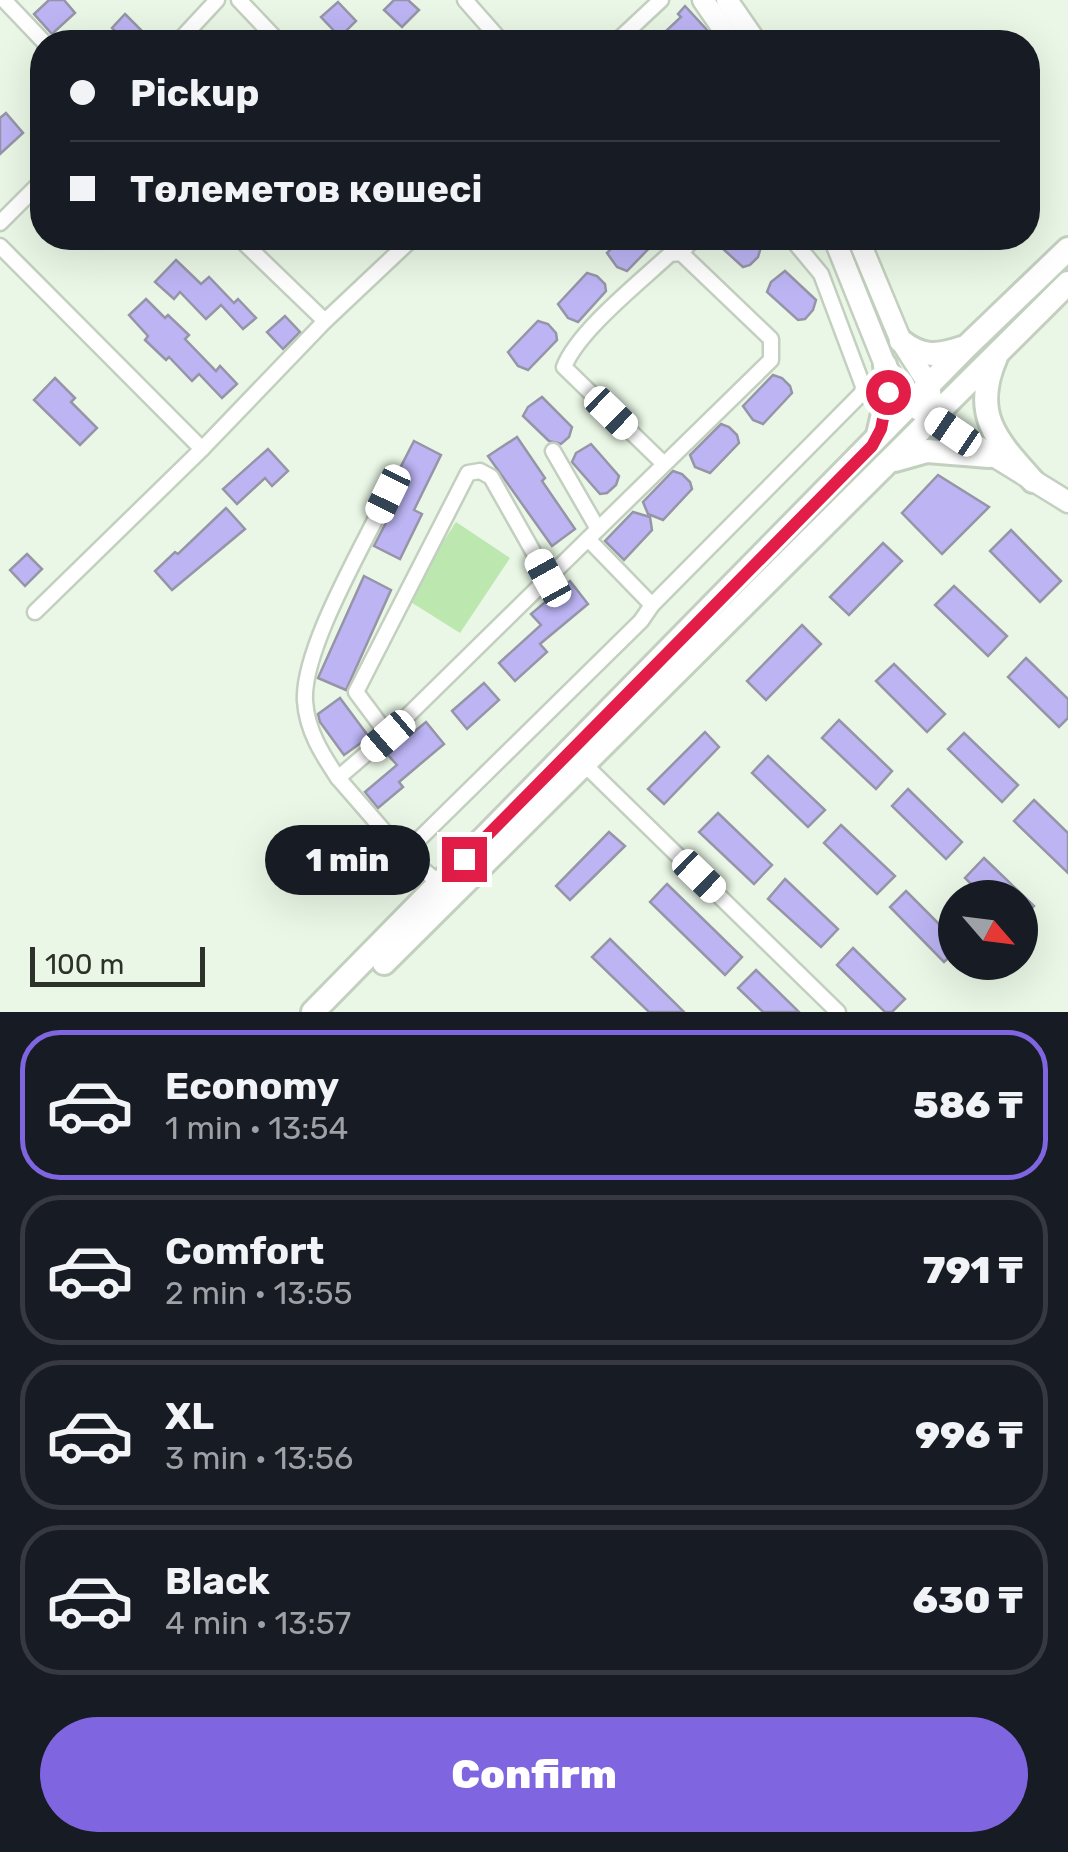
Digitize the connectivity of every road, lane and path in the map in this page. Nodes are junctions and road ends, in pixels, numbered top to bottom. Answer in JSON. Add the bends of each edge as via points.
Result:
{"nodes":[{"id":1,"x":4,"y":0,"type":"edge"},
{"id":2,"x":217,"y":0,"type":"edge"},
{"id":3,"x":239,"y":0,"type":"edge"},
{"id":4,"x":466,"y":0,"type":"edge"},
{"id":5,"x":661,"y":0,"type":"edge"},
{"id":6,"x":703,"y":0,"type":"edge"},
{"id":7,"x":727,"y":0,"type":"edge"},
{"id":8,"x":33,"y":30,"type":"edge"},
{"id":9,"x":189,"y":30,"type":"edge"},
{"id":10,"x":268,"y":30,"type":"edge"},
{"id":11,"x":492,"y":30,"type":"edge"},
{"id":12,"x":629,"y":30,"type":"edge"},
{"id":13,"x":724,"y":30,"type":"edge"},
{"id":14,"x":748,"y":30,"type":"edge"},
{"id":15,"x":30,"y":194,"type":"edge"},
{"id":16,"x":0,"y":223,"type":"edge"},
{"id":17,"x":0,"y":246,"type":"edge"},
{"id":18,"x":252,"y":250,"type":"edge"},
{"id":19,"x":399,"y":250,"type":"edge"},
{"id":20,"x":684,"y":250,"type":"edge"},
{"id":21,"x":802,"y":250,"type":"edge"},
{"id":22,"x":839,"y":250,"type":"edge"},
{"id":23,"x":863,"y":250,"type":"edge"},
{"id":24,"x":1068,"y":250,"type":"edge"},
{"id":25,"x":681,"y":253,"type":"junction"},
{"id":26,"x":1068,"y":284,"type":"edge"},
{"id":27,"x":325,"y":321,"type":"junction"},
{"id":28,"x":901,"y":340,"type":"junction"},
{"id":29,"x":966,"y":347,"type":"junction"},
{"id":30,"x":1000,"y":348,"type":"junction"},
{"id":31,"x":885,"y":365,"type":"junction"},
{"id":32,"x":929,"y":384,"type":"junction"},
{"id":33,"x":910,"y":405,"type":"junction"},
{"id":34,"x":934,"y":419,"type":"junction"},
{"id":35,"x":202,"y":449,"type":"junction"},
{"id":36,"x":553,"y":451,"type":"dead end"},
{"id":37,"x":881,"y":454,"type":"junction"},
{"id":38,"x":990,"y":456,"type":"junction"},
{"id":39,"x":664,"y":464,"type":"junction"},
{"id":40,"x":1033,"y":481,"type":"junction"},
{"id":41,"x":388,"y":494,"type":"dead end"},
{"id":42,"x":1068,"y":502,"type":"edge"},
{"id":43,"x":593,"y":534,"type":"junction"},
{"id":44,"x":548,"y":578,"type":"junction"},
{"id":45,"x":652,"y":605,"type":"junction"},
{"id":46,"x":35,"y":612,"type":"dead end"},
{"id":47,"x":388,"y":736,"type":"junction"},
{"id":48,"x":584,"y":764,"type":"junction"},
{"id":49,"x":338,"y":778,"type":"junction"},
{"id":50,"x":404,"y":854,"type":"junction"},
{"id":51,"x":470,"y":865,"type":"junction"},
{"id":52,"x":437,"y":887,"type":"junction"},
{"id":53,"x":314,"y":1012,"type":"edge"},
{"id":54,"x":336,"y":1012,"type":"edge"},
{"id":55,"x":838,"y":1012,"type":"edge"}],
"edges":[{"from":1,"to":8,"type":"street"},
{"from":2,"to":9,"type":"street"},
{"from":3,"to":10,"type":"street"},
{"from":4,"to":11,"type":"street"},
{"from":5,"to":12,"type":"street"},
{"from":6,"to":13,"type":"main road"},
{"from":7,"to":14,"type":"main road"},
{"from":15,"to":16,"type":"street"},
{"from":17,"to":35,"type":"street"},
{"from":18,"to":27,"type":"street"},
{"from":19,"to":27,"type":"street"},
{"from":20,"to":25,"type":"street"},
{"from":21,"to":45,"type":"street","via":[[821,274],[862,393]]},
{"from":22,"to":31,"type":"main road"},
{"from":23,"to":28,"type":"main road"},
{"from":24,"to":29,"type":"main road"},
{"from":25,"to":39,"type":"street","via":[[771,338],[774,350],[769,365]]},
{"from":25,"to":39,"type":"street","via":[[670,254],[589,331],[564,367]]},
{"from":26,"to":30,"type":"main road"},
{"from":27,"to":35,"type":"street"},
{"from":28,"to":29,"type":"main road","via":[[938,356]]},
{"from":28,"to":32,"type":"main road"},
{"from":29,"to":32,"type":"main road"},
{"from":30,"to":34,"type":"main road"},
{"from":30,"to":40,"type":"main road","via":[[987,377],[986,412],[1005,450]]},
{"from":31,"to":33,"type":"main road"},
{"from":31,"to":37,"type":"main road"},
{"from":32,"to":33,"type":"main road"},
{"from":32,"to":34,"type":"main road"},
{"from":33,"to":34,"type":"main road"},
{"from":33,"to":37,"type":"main road"},
{"from":34,"to":37,"type":"main road"},
{"from":34,"to":38,"type":"main road"},
{"from":35,"to":46,"type":"street"},
{"from":36,"to":43,"type":"street"},
{"from":37,"to":38,"type":"main road"},
{"from":37,"to":48,"type":"main road"},
{"from":37,"to":51,"type":"main road"},
{"from":38,"to":40,"type":"main road"},
{"from":39,"to":43,"type":"street"},
{"from":40,"to":42,"type":"main road"},
{"from":41,"to":49,"type":"street","via":[[309,658],[305,701],[313,739]]},
{"from":43,"to":44,"type":"street"},
{"from":43,"to":45,"type":"street"},
{"from":44,"to":47,"type":"street"},
{"from":44,"to":47,"type":"street","via":[[491,477],[468,473],[356,692]]},
{"from":45,"to":50,"type":"street"},
{"from":47,"to":49,"type":"street"},
{"from":48,"to":51,"type":"main road"},
{"from":48,"to":55,"type":"street"},
{"from":49,"to":50,"type":"street"},
{"from":50,"to":52,"type":"street"},
{"from":51,"to":52,"type":"main road"},
{"from":51,"to":54,"type":"main road"},
{"from":52,"to":53,"type":"main road"}]}
